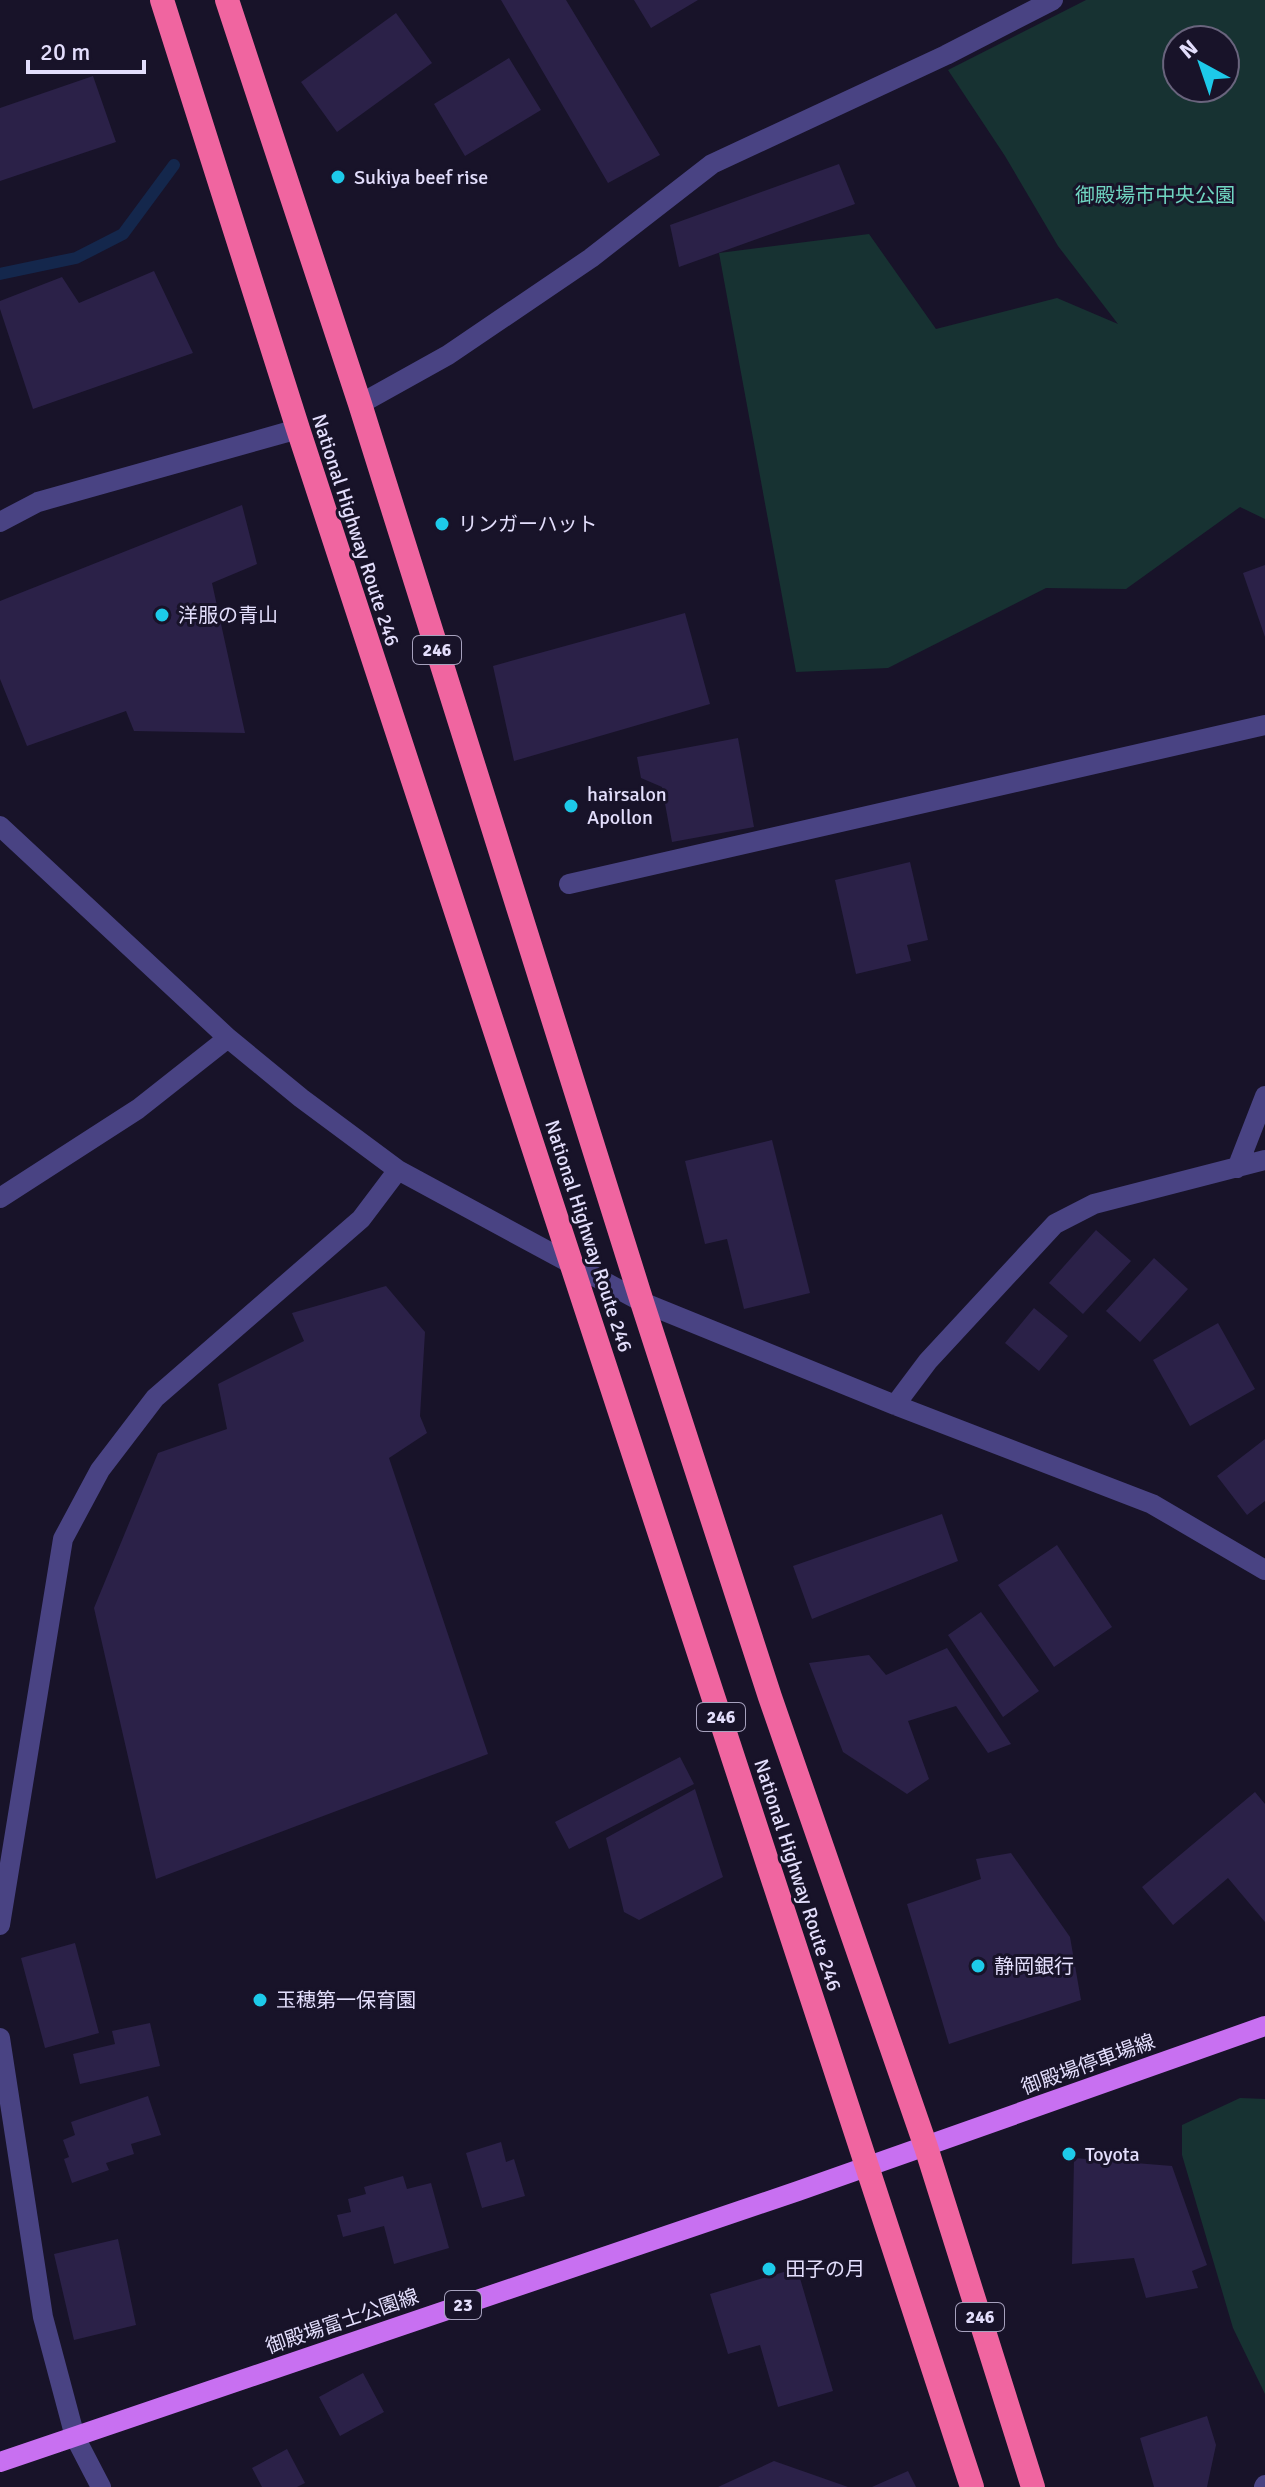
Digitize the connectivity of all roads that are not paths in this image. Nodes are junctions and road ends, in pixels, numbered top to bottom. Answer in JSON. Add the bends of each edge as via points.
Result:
{"nodes":[{"id":1,"x":162,"y":0,"type":"edge"},
{"id":2,"x":227,"y":0,"type":"edge"},
{"id":3,"x":1053,"y":0,"type":"edge"},
{"id":4,"x":360,"y":404,"type":"junction"},
{"id":5,"x":298,"y":429,"type":"junction"},
{"id":6,"x":0,"y":522,"type":"edge"},
{"id":7,"x":1265,"y":725,"type":"edge"},
{"id":8,"x":0,"y":826,"type":"edge"},
{"id":9,"x":569,"y":884,"type":"dead end"},
{"id":10,"x":228,"y":1038,"type":"junction"},
{"id":11,"x":1265,"y":1096,"type":"edge"},
{"id":12,"x":1265,"y":1160,"type":"edge"},
{"id":13,"x":1237,"y":1168,"type":"junction"},
{"id":14,"x":398,"y":1170,"type":"junction"},
{"id":15,"x":0,"y":1198,"type":"edge"},
{"id":16,"x":574,"y":1267,"type":"junction"},
{"id":17,"x":642,"y":1302,"type":"junction"},
{"id":18,"x":895,"y":1405,"type":"junction"},
{"id":19,"x":1265,"y":1570,"type":"edge"},
{"id":20,"x":0,"y":1925,"type":"edge"},
{"id":21,"x":1265,"y":2026,"type":"edge"},
{"id":22,"x":0,"y":2038,"type":"edge"},
{"id":23,"x":926,"y":2147,"type":"junction"},
{"id":24,"x":869,"y":2166,"type":"junction"},
{"id":25,"x":75,"y":2437,"type":"junction"},
{"id":26,"x":0,"y":2462,"type":"edge"},
{"id":27,"x":101,"y":2487,"type":"edge"},
{"id":28,"x":972,"y":2487,"type":"edge"},
{"id":29,"x":1033,"y":2487,"type":"edge"}],
"edges":[{"from":1,"to":5,"type":"highway","name":"National Highway Route 246","number":"246"},
{"from":2,"to":4,"type":"highway","name":"National Highway Route 246","number":"246"},
{"from":3,"to":4,"type":"street","via":[[712,164],[591,258],[461,347]]},
{"from":4,"to":17,"type":"highway","name":"National Highway Route 246","number":"246"},
{"from":5,"to":6,"type":"street","via":[[38,502]]},
{"from":5,"to":16,"type":"highway","name":"National Highway Route 246","number":"246"},
{"from":7,"to":9,"type":"street"},
{"from":8,"to":10,"type":"street"},
{"from":10,"to":14,"type":"street"},
{"from":10,"to":15,"type":"street","via":[[138,1109]]},
{"from":11,"to":13,"type":"street"},
{"from":12,"to":13,"type":"street"},
{"from":13,"to":18,"type":"street","via":[[1094,1204],[1055,1224],[928,1361]]},
{"from":14,"to":16,"type":"street"},
{"from":14,"to":20,"type":"street","via":[[361,1219],[155,1398],[100,1470],[63,1539]]},
{"from":16,"to":17,"type":"street"},
{"from":16,"to":24,"type":"highway","name":"National Highway Route 246","number":"246"},
{"from":17,"to":18,"type":"street"},
{"from":17,"to":23,"type":"highway","name":"National Highway Route 246","number":"246","via":[[770,1697]]},
{"from":18,"to":19,"type":"street","via":[[1152,1504]]},
{"from":21,"to":23,"type":"main road","name":"御殿場停車場線"},
{"from":22,"to":25,"type":"street","via":[[43,2317]]},
{"from":23,"to":24,"type":"main road","name":"御殿場富士公園線","number":"23"},
{"from":23,"to":29,"type":"highway","name":"National Highway Route 246","number":"246"},
{"from":24,"to":25,"type":"main road","name":"御殿場富士公園線","number":"23"},
{"from":24,"to":28,"type":"highway","name":"National Highway Route 246","number":"246"},
{"from":25,"to":26,"type":"main road","name":"御殿場富士公園線","number":"23"},
{"from":25,"to":27,"type":"street"}]}
